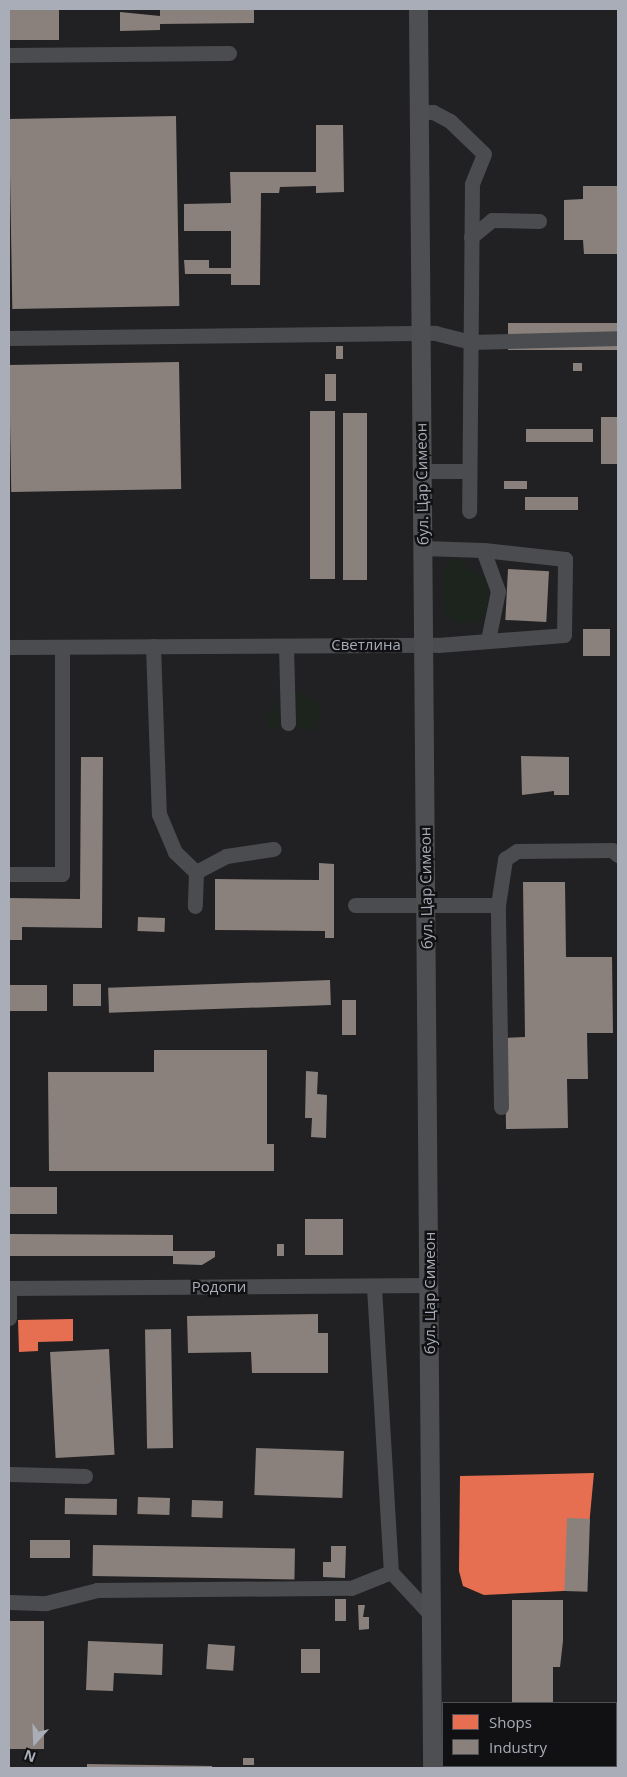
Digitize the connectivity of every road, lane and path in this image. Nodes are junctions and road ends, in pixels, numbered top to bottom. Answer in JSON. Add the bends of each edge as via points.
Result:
{"nodes":[{"id":1,"x":418,"y":9,"type":"edge"},
{"id":2,"x":229,"y":53,"type":"dead end"},
{"id":3,"x":9,"y":55,"type":"edge"},
{"id":4,"x":419,"y":112,"type":"junction"},
{"id":5,"x":539,"y":220,"type":"dead end"},
{"id":6,"x":471,"y":237,"type":"junction"},
{"id":7,"x":421,"y":333,"type":"junction"},
{"id":8,"x":9,"y":338,"type":"edge"},
{"id":9,"x":618,"y":338,"type":"edge"},
{"id":10,"x":470,"y":342,"type":"junction"},
{"id":11,"x":422,"y":471,"type":"junction"},
{"id":12,"x":469,"y":471,"type":"junction"},
{"id":13,"x":468,"y":511,"type":"dead end"},
{"id":14,"x":423,"y":548,"type":"junction"},
{"id":15,"x":483,"y":550,"type":"junction"},
{"id":16,"x":488,"y":640,"type":"junction"},
{"id":17,"x":424,"y":645,"type":"junction"},
{"id":18,"x":153,"y":646,"type":"junction"},
{"id":19,"x":286,"y":646,"type":"junction"},
{"id":20,"x":9,"y":647,"type":"edge"},
{"id":21,"x":62,"y":647,"type":"junction"},
{"id":22,"x":288,"y":722,"type":"dead end"},
{"id":23,"x":273,"y":849,"type":"dead end"},
{"id":24,"x":618,"y":855,"type":"edge"},
{"id":25,"x":196,"y":872,"type":"junction"},
{"id":26,"x":9,"y":874,"type":"edge"},
{"id":27,"x":426,"y":904,"type":"junction"},
{"id":28,"x":356,"y":905,"type":"dead end"},
{"id":29,"x":498,"y":905,"type":"junction"},
{"id":30,"x":196,"y":906,"type":"dead end"},
{"id":31,"x":501,"y":1107,"type":"dead end"},
{"id":32,"x":430,"y":1285,"type":"junction"},
{"id":33,"x":374,"y":1287,"type":"junction"},
{"id":34,"x":9,"y":1289,"type":"edge"},
{"id":35,"x":9,"y":1318,"type":"edge"},
{"id":36,"x":9,"y":1474,"type":"edge"},
{"id":37,"x":85,"y":1476,"type":"dead end"},
{"id":38,"x":391,"y":1572,"type":"junction"},
{"id":39,"x":9,"y":1602,"type":"edge"},
{"id":40,"x":431,"y":1616,"type":"junction"},
{"id":41,"x":432,"y":1768,"type":"edge"}],
"edges":[{"from":1,"to":4,"type":"main road","name":"бул. Цар Симеон"},
{"from":2,"to":3,"type":"street"},
{"from":4,"to":6,"type":"street","via":[[433,112],[450,121],[484,154],[472,184]]},
{"from":4,"to":7,"type":"main road","name":"бул. Цар Симеон"},
{"from":5,"to":6,"type":"street","via":[[492,220]]},
{"from":6,"to":10,"type":"street"},
{"from":7,"to":8,"type":"street"},
{"from":7,"to":10,"type":"street"},
{"from":7,"to":11,"type":"main road","name":"бул. Цар Симеон"},
{"from":9,"to":10,"type":"street"},
{"from":10,"to":12,"type":"street"},
{"from":11,"to":12,"type":"street"},
{"from":11,"to":14,"type":"main road","name":"бул. Цар Симеон"},
{"from":12,"to":13,"type":"street"},
{"from":14,"to":15,"type":"street"},
{"from":14,"to":17,"type":"main road","name":"бул. Цар Симеон"},
{"from":15,"to":16,"type":"street","via":[[498,592]]},
{"from":15,"to":16,"type":"street","name":"Светлина","via":[[565,559],[564,635]]},
{"from":16,"to":17,"type":"street","name":"Светлина"},
{"from":17,"to":19,"type":"street","name":"Светлина"},
{"from":17,"to":27,"type":"main road","name":"бул. Цар Симеон"},
{"from":18,"to":19,"type":"street","name":"Светлина"},
{"from":18,"to":21,"type":"street","name":"Светлина"},
{"from":18,"to":25,"type":"street","via":[[159,814],[175,852]]},
{"from":19,"to":22,"type":"street"},
{"from":20,"to":21,"type":"street","name":"Светлина"},
{"from":21,"to":26,"type":"street","via":[[62,874]]},
{"from":23,"to":25,"type":"street","via":[[226,856]]},
{"from":24,"to":29,"type":"street","via":[[612,850],[517,851],[505,858],[500,872]]},
{"from":25,"to":30,"type":"street"},
{"from":27,"to":28,"type":"street"},
{"from":27,"to":29,"type":"street"},
{"from":27,"to":32,"type":"main road","name":"бул. Цар Симеон"},
{"from":29,"to":31,"type":"street"},
{"from":32,"to":33,"type":"street","name":"Родопи"},
{"from":32,"to":40,"type":"main road","name":"бул. Цар Симеон"},
{"from":33,"to":34,"type":"street","name":"Родопи"},
{"from":33,"to":38,"type":"street"},
{"from":34,"to":35,"type":"street"},
{"from":36,"to":37,"type":"street"},
{"from":38,"to":39,"type":"street","via":[[351,1588],[97,1590],[46,1602]]},
{"from":38,"to":40,"type":"street"},
{"from":40,"to":41,"type":"main road","name":"бул. Цар Симеон"}]}
